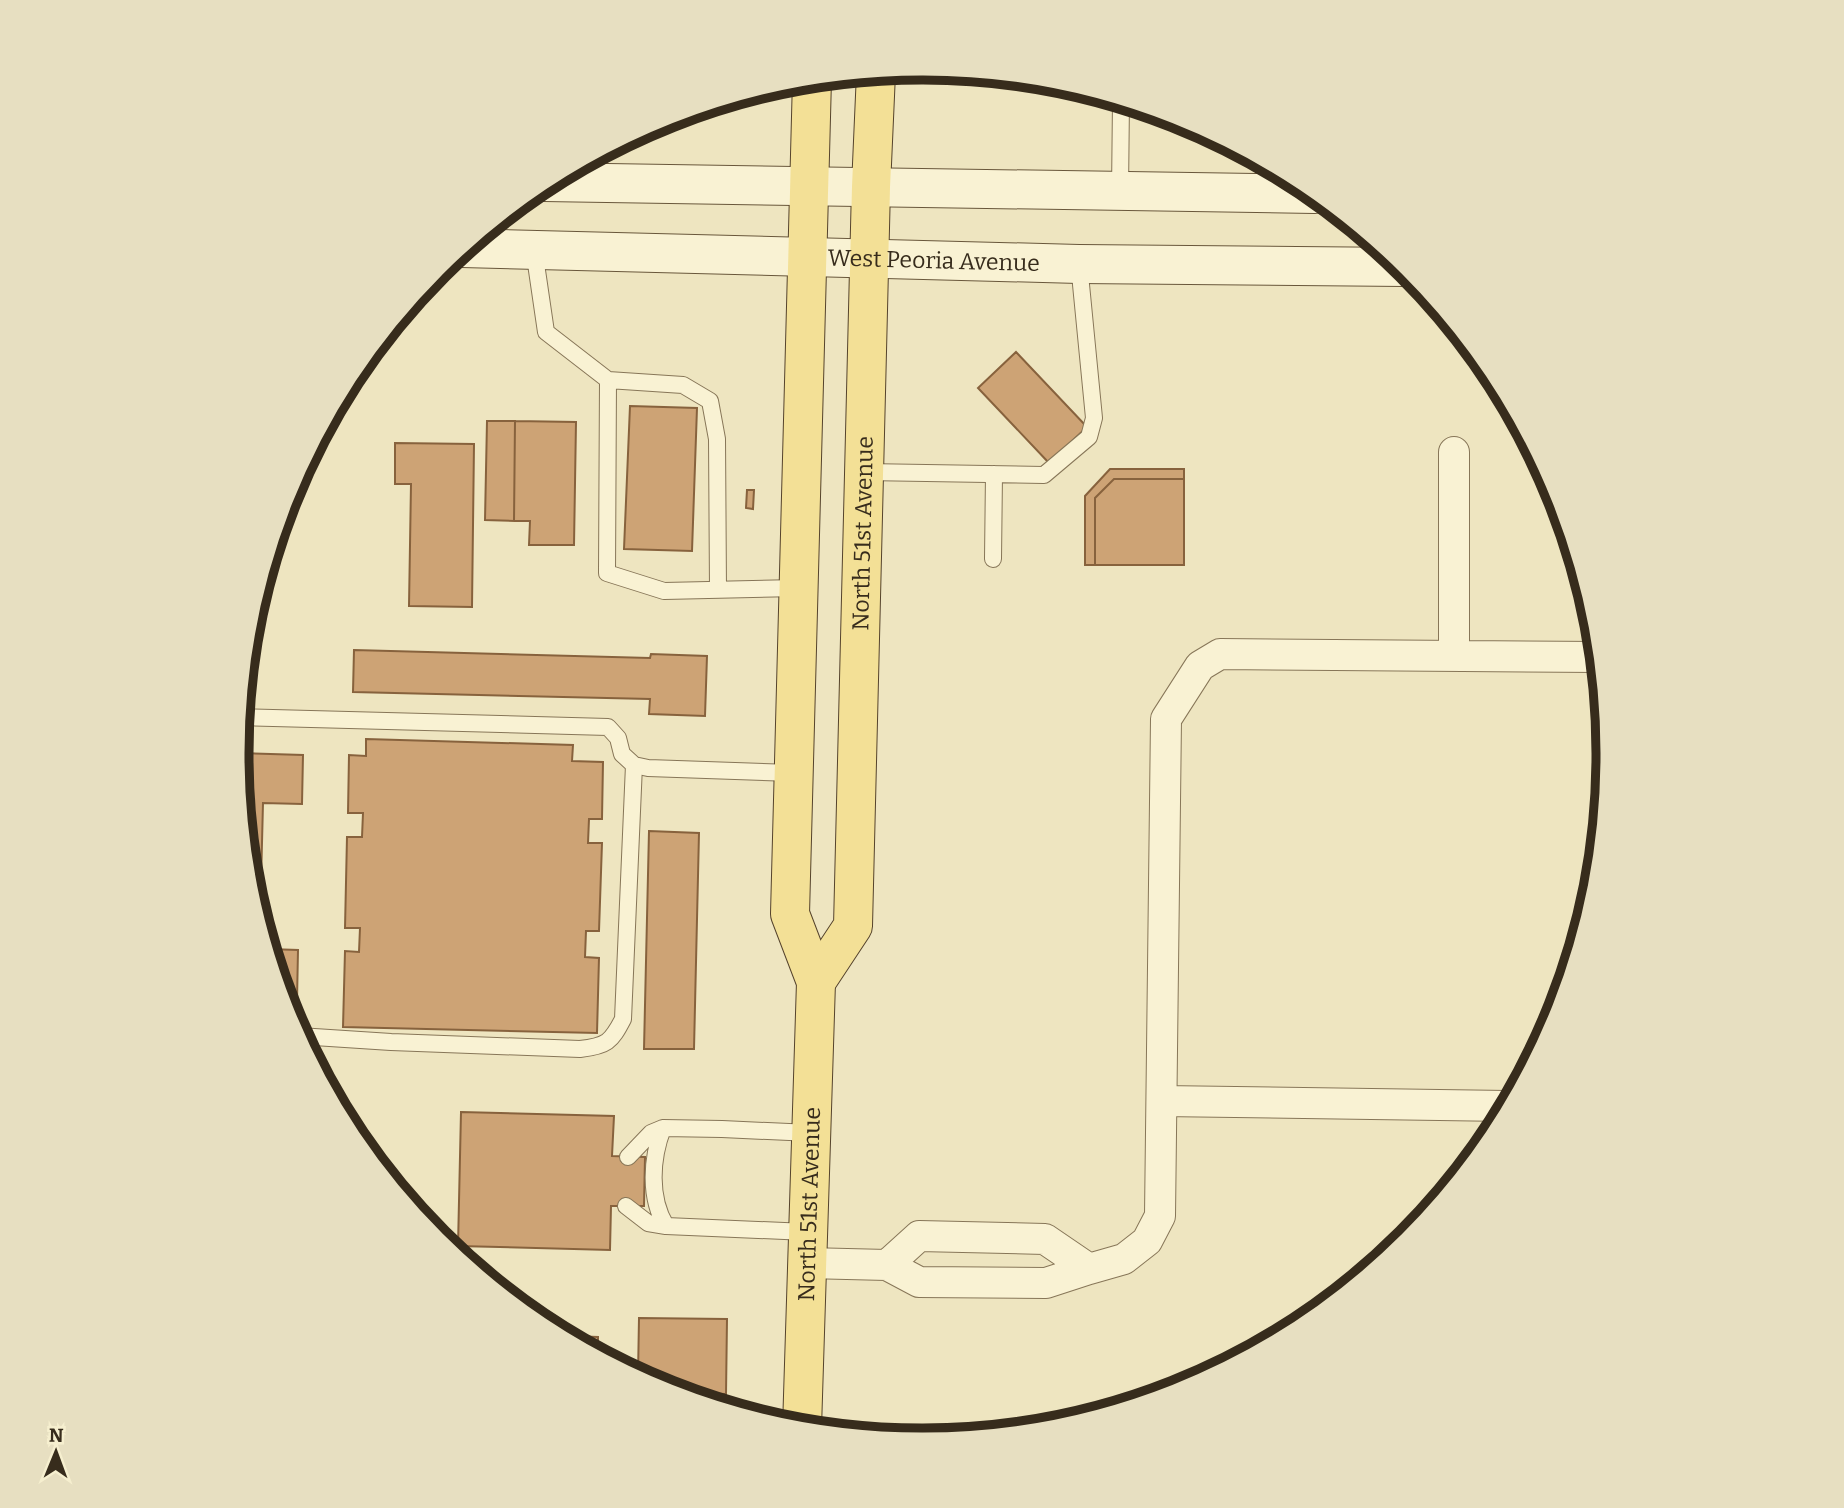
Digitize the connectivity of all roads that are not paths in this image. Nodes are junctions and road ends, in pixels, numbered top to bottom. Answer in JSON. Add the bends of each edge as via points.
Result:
{"nodes":[{"id":1,"x":876,"y":82,"type":"edge"},
{"id":2,"x":812,"y":90,"type":"edge"},
{"id":3,"x":1121,"y":111,"type":"edge"},
{"id":4,"x":567,"y":182,"type":"edge"},
{"id":5,"x":809,"y":186,"type":"junction"},
{"id":6,"x":871,"y":187,"type":"junction"},
{"id":7,"x":1120,"y":191,"type":"junction"},
{"id":8,"x":1296,"y":194,"type":"edge"},
{"id":9,"x":478,"y":248,"type":"edge"},
{"id":10,"x":534,"y":250,"type":"junction"},
{"id":11,"x":807,"y":258,"type":"junction"},
{"id":12,"x":870,"y":259,"type":"junction"},
{"id":13,"x":1079,"y":264,"type":"junction"},
{"id":14,"x":1386,"y":267,"type":"edge"},
{"id":15,"x":608,"y":380,"type":"junction"},
{"id":16,"x":1454,"y":452,"type":"dead end"},
{"id":17,"x":865,"y":472,"type":"junction"},
{"id":18,"x":994,"y":474,"type":"junction"},
{"id":19,"x":993,"y":559,"type":"dead end"},
{"id":20,"x":798,"y":588,"type":"junction"},
{"id":21,"x":718,"y":590,"type":"junction"},
{"id":22,"x":1454,"y":656,"type":"junction"},
{"id":23,"x":1589,"y":657,"type":"edge"},
{"id":24,"x":250,"y":717,"type":"edge"},
{"id":25,"x":634,"y":765,"type":"junction"},
{"id":26,"x":793,"y":773,"type":"junction"},
{"id":27,"x":816,"y":982,"type":"junction"},
{"id":28,"x":311,"y":1036,"type":"edge"},
{"id":29,"x":1162,"y":1101,"type":"junction"},
{"id":30,"x":1495,"y":1107,"type":"edge"},
{"id":31,"x":663,"y":1128,"type":"junction"},
{"id":32,"x":811,"y":1133,"type":"junction"},
{"id":33,"x":628,"y":1157,"type":"dead end"},
{"id":34,"x":626,"y":1206,"type":"dead end"},
{"id":35,"x":666,"y":1226,"type":"junction"},
{"id":36,"x":807,"y":1247,"type":"junction"},
{"id":37,"x":887,"y":1265,"type":"junction"},
{"id":38,"x":1089,"y":1269,"type":"junction"},
{"id":39,"x":802,"y":1417,"type":"edge"}],
"edges":[{"from":1,"to":6,"type":"main road","name":"North 51st Avenue"},
{"from":2,"to":5,"type":"main road","name":"North 51st Avenue"},
{"from":3,"to":7,"type":"lane"},
{"from":4,"to":5,"type":"main road"},
{"from":5,"to":6,"type":"main road"},
{"from":5,"to":11,"type":"main road","name":"North 51st Avenue"},
{"from":6,"to":7,"type":"main road"},
{"from":6,"to":12,"type":"main road","name":"North 51st Avenue"},
{"from":7,"to":8,"type":"main road"},
{"from":9,"to":10,"type":"main road","name":"West Peoria Avenue"},
{"from":10,"to":11,"type":"main road","name":"West Peoria Avenue"},
{"from":10,"to":15,"type":"lane","via":[[546,332]]},
{"from":11,"to":12,"type":"main road","name":"West Peoria Avenue"},
{"from":11,"to":20,"type":"main road","name":"North 51st Avenue"},
{"from":12,"to":13,"type":"main road","name":"West Peoria Avenue"},
{"from":12,"to":17,"type":"main road","name":"North 51st Avenue"},
{"from":13,"to":14,"type":"main road","name":"West Peoria Avenue"},
{"from":13,"to":18,"type":"lane","via":[[1094,418],[1089,437],[1044,475]]},
{"from":15,"to":21,"type":"lane","via":[[683,385],[710,401],[717,439]]},
{"from":15,"to":21,"type":"lane","via":[[607,573],[664,591]]},
{"from":16,"to":22,"type":"street"},
{"from":17,"to":18,"type":"lane"},
{"from":17,"to":27,"type":"main road","name":"North 51st Avenue","via":[[853,926]]},
{"from":18,"to":19,"type":"lane"},
{"from":20,"to":21,"type":"lane"},
{"from":20,"to":26,"type":"main road","name":"North 51st Avenue"},
{"from":22,"to":23,"type":"street"},
{"from":22,"to":29,"type":"street","via":[[1220,654],[1200,666],[1166,719]]},
{"from":24,"to":25,"type":"lane","via":[[607,727]]},
{"from":25,"to":26,"type":"lane"},
{"from":25,"to":28,"type":"lane","via":[[623,1019],[613,1038],[580,1049]]},
{"from":26,"to":27,"type":"main road","name":"North 51st Avenue","via":[[790,914]]},
{"from":27,"to":32,"type":"main road","name":"North 51st Avenue"},
{"from":29,"to":30,"type":"street"},
{"from":29,"to":38,"type":"street","via":[[1160,1216],[1147,1241],[1124,1259]]},
{"from":31,"to":32,"type":"lane"},
{"from":31,"to":33,"type":"lane","via":[[651,1133]]},
{"from":31,"to":35,"type":"lane","via":[[657,1143],[654,1188]]},
{"from":32,"to":36,"type":"main road","name":"North 51st Avenue"},
{"from":34,"to":35,"type":"lane","via":[[648,1223]]},
{"from":35,"to":36,"type":"lane"},
{"from":36,"to":37,"type":"street"},
{"from":36,"to":39,"type":"main road","name":"North 51st Avenue"},
{"from":37,"to":38,"type":"street","via":[[919,1282],[1046,1283]]},
{"from":37,"to":38,"type":"street","via":[[919,1236],[1045,1239]]}]}
